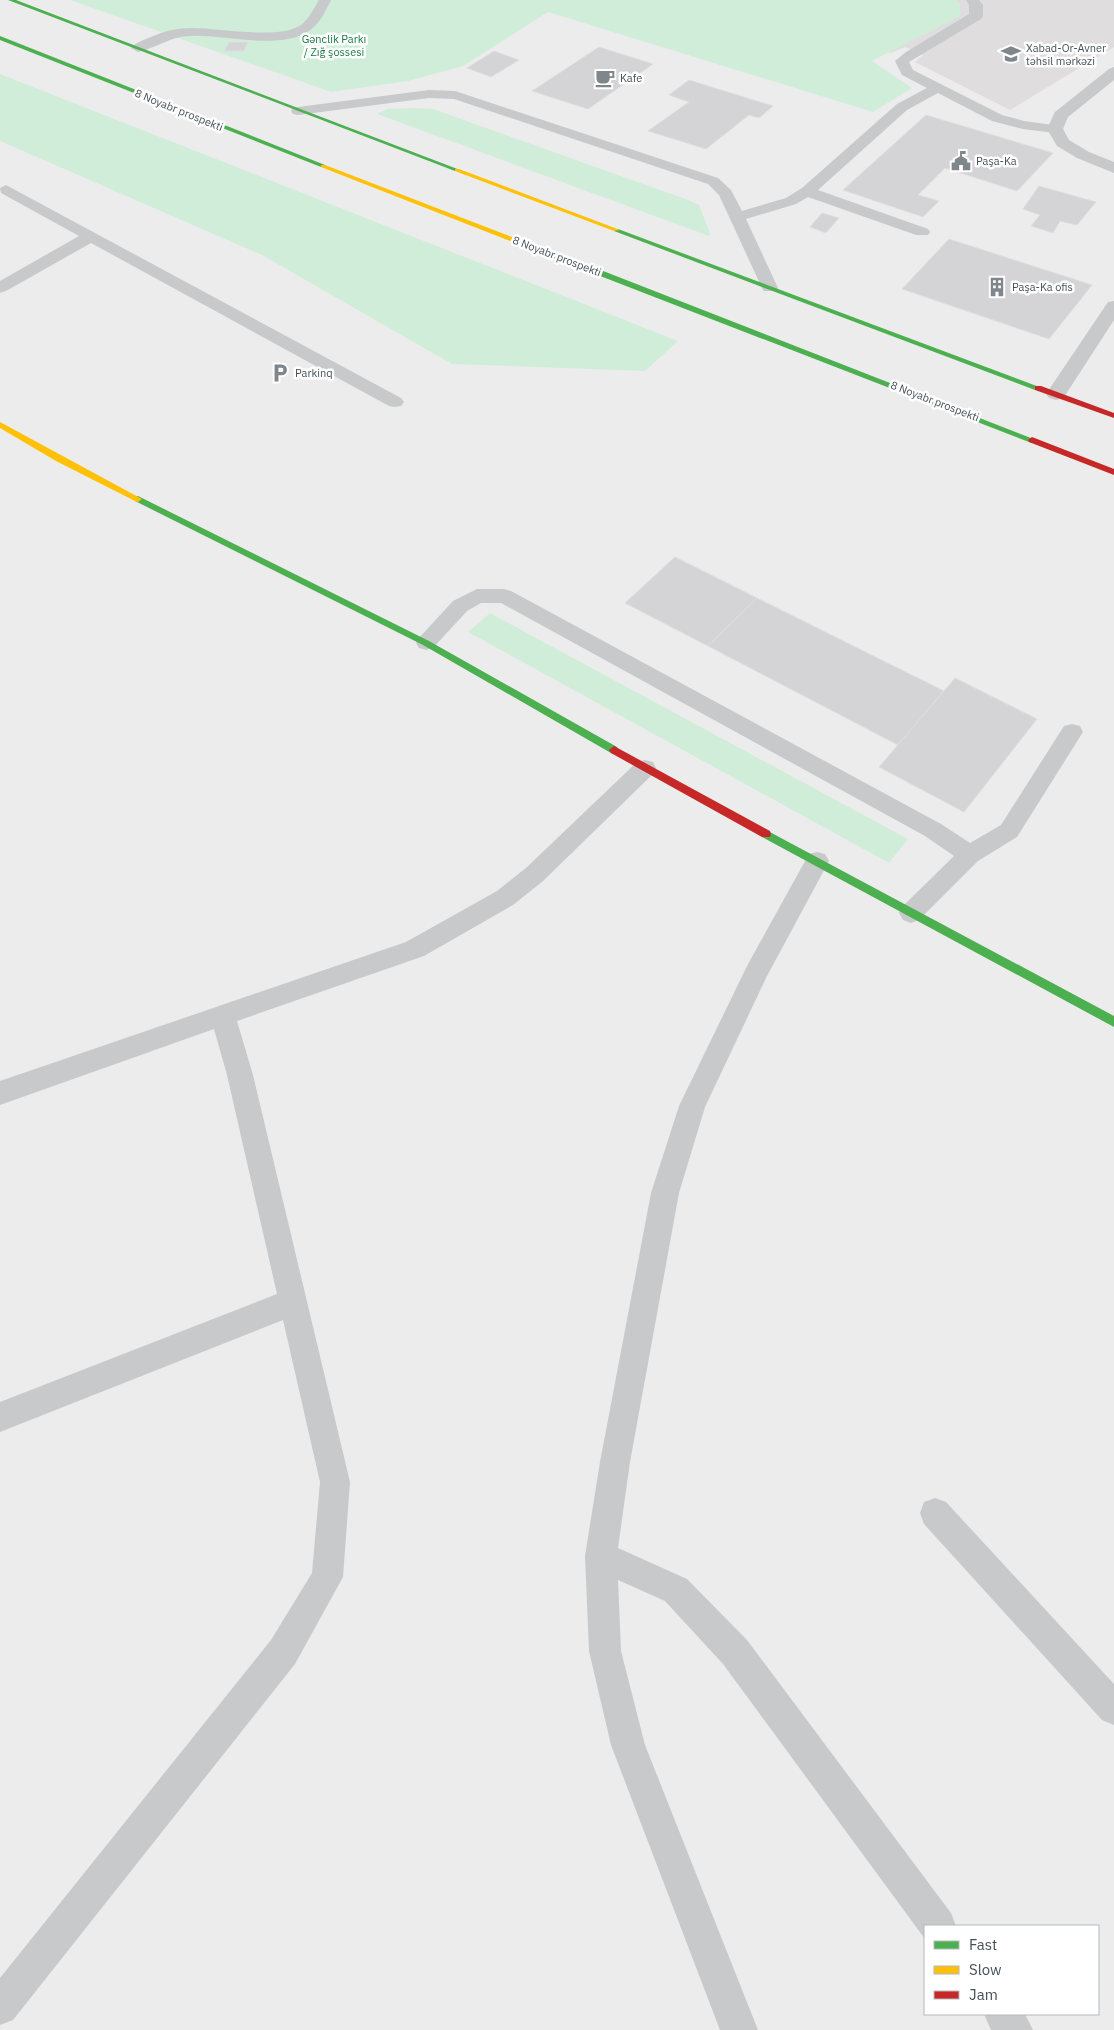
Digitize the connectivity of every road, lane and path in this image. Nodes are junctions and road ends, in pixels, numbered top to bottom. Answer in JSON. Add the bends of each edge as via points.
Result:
{"nodes":[{"id":1,"x":11,"y":0,"type":"edge"},
{"id":2,"x":325,"y":0,"type":"edge"},
{"id":3,"x":972,"y":0,"type":"edge"},
{"id":4,"x":0,"y":38,"type":"edge"},
{"id":5,"x":138,"y":48,"type":"junction"},
{"id":6,"x":1114,"y":72,"type":"edge"},
{"id":7,"x":937,"y":88,"type":"junction"},
{"id":8,"x":298,"y":111,"type":"junction"},
{"id":9,"x":1055,"y":129,"type":"junction"},
{"id":10,"x":1114,"y":168,"type":"edge"},
{"id":11,"x":6,"y":190,"type":"dead end"},
{"id":12,"x":807,"y":191,"type":"junction"},
{"id":13,"x":737,"y":217,"type":"junction"},
{"id":14,"x":922,"y":232,"type":"dead end"},
{"id":15,"x":89,"y":237,"type":"junction"},
{"id":16,"x":0,"y":288,"type":"edge"},
{"id":17,"x":770,"y":288,"type":"junction"},
{"id":18,"x":1114,"y":306,"type":"edge"},
{"id":19,"x":1056,"y":394,"type":"junction"},
{"id":20,"x":395,"y":402,"type":"dead end"},
{"id":21,"x":1114,"y":416,"type":"edge"},
{"id":22,"x":0,"y":425,"type":"edge"},
{"id":23,"x":1114,"y":472,"type":"edge"},
{"id":24,"x":426,"y":643,"type":"junction"},
{"id":25,"x":1072,"y":732,"type":"dead end"},
{"id":26,"x":645,"y":768,"type":"junction"},
{"id":27,"x":970,"y":855,"type":"junction"},
{"id":28,"x":816,"y":861,"type":"junction"},
{"id":29,"x":911,"y":913,"type":"junction"},
{"id":30,"x":223,"y":1015,"type":"junction"},
{"id":31,"x":1114,"y":1022,"type":"edge"},
{"id":32,"x":0,"y":1093,"type":"edge"},
{"id":33,"x":293,"y":1302,"type":"junction"},
{"id":34,"x":0,"y":1417,"type":"edge"},
{"id":35,"x":934,"y":1513,"type":"dead end"},
{"id":36,"x":601,"y":1556,"type":"junction"},
{"id":37,"x":1114,"y":1708,"type":"edge"},
{"id":38,"x":937,"y":1925,"type":"edge"},
{"id":39,"x":0,"y":2007,"type":"edge"},
{"id":40,"x":1003,"y":2015,"type":"edge"},
{"id":41,"x":738,"y":2030,"type":"edge"},
{"id":42,"x":1014,"y":2030,"type":"edge"}],
"edges":[{"from":1,"to":5,"type":"main road"},
{"from":2,"to":5,"type":"lane","via":[[311,22],[297,32],[258,35],[177,33]]},
{"from":3,"to":7,"type":"lane","via":[[976,5],[976,16],[902,61],[907,72]]},
{"from":4,"to":23,"type":"main road","name":"8 Noyabr prospekti"},
{"from":5,"to":8,"type":"main road"},
{"from":6,"to":9,"type":"street","via":[[1061,115]]},
{"from":7,"to":9,"type":"lane","via":[[996,118]]},
{"from":7,"to":12,"type":"lane","via":[[902,106]]},
{"from":8,"to":13,"type":"lane","via":[[429,94],[455,95],[713,181],[726,193]]},
{"from":8,"to":17,"type":"main road"},
{"from":9,"to":10,"type":"street","via":[[1064,143]]},
{"from":11,"to":15,"type":"lane"},
{"from":12,"to":13,"type":"lane","via":[[791,201]]},
{"from":12,"to":14,"type":"lane"},
{"from":13,"to":17,"type":"lane"},
{"from":15,"to":16,"type":"lane"},
{"from":15,"to":20,"type":"lane"},
{"from":17,"to":19,"type":"main road"},
{"from":18,"to":19,"type":"street"},
{"from":19,"to":21,"type":"main road"},
{"from":22,"to":24,"type":"main road","via":[[59,459]]},
{"from":24,"to":26,"type":"main road"},
{"from":24,"to":27,"type":"lane","via":[[460,606],[477,596],[504,596],[933,830]]},
{"from":25,"to":27,"type":"lane","via":[[1009,831]]},
{"from":26,"to":28,"type":"main road"},
{"from":26,"to":30,"type":"lane","via":[[535,874],[505,898],[415,950]]},
{"from":27,"to":29,"type":"lane"},
{"from":28,"to":29,"type":"main road"},
{"from":28,"to":36,"type":"lane","via":[[757,971],[692,1106],[673,1167],[663,1203],[615,1462]]},
{"from":29,"to":31,"type":"main road"},
{"from":30,"to":32,"type":"lane"},
{"from":30,"to":33,"type":"lane"},
{"from":33,"to":34,"type":"lane"},
{"from":33,"to":39,"type":"lane","via":[[336,1482],[327,1577],[283,1652]]},
{"from":35,"to":37,"type":"lane"},
{"from":36,"to":38,"type":"lane","via":[[676,1590],[736,1652]]},
{"from":36,"to":41,"type":"lane","via":[[605,1651],[628,1745]]},
{"from":40,"to":42,"type":"lane"}]}
